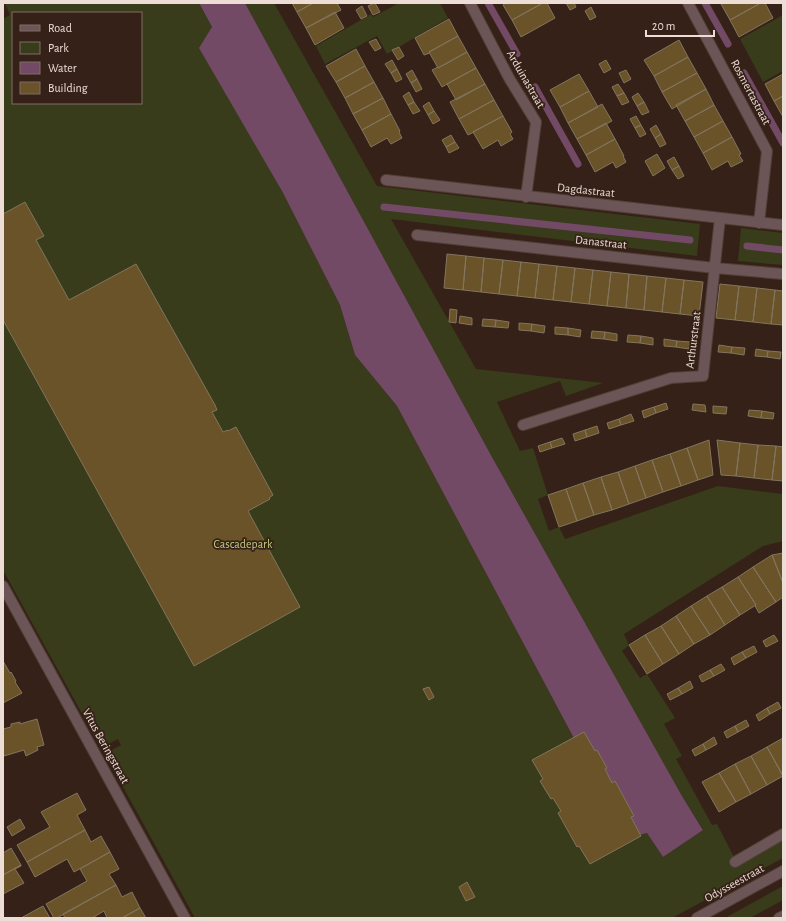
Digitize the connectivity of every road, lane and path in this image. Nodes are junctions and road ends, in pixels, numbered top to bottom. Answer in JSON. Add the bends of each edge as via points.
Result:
{"nodes":[{"id":1,"x":470,"y":3,"type":"edge"},
{"id":2,"x":688,"y":3,"type":"edge"},
{"id":3,"x":386,"y":180,"type":"dead end"},
{"id":4,"x":526,"y":197,"type":"junction"},
{"id":5,"x":720,"y":218,"type":"junction"},
{"id":6,"x":759,"y":223,"type":"junction"},
{"id":7,"x":783,"y":225,"type":"edge"},
{"id":8,"x":417,"y":235,"type":"dead end"},
{"id":9,"x":715,"y":268,"type":"junction"},
{"id":10,"x":783,"y":274,"type":"edge"},
{"id":11,"x":523,"y":425,"type":"dead end"},
{"id":12,"x":3,"y":586,"type":"edge"},
{"id":13,"x":783,"y":834,"type":"edge"},
{"id":14,"x":735,"y":862,"type":"dead end"},
{"id":15,"x":783,"y":871,"type":"edge"},
{"id":16,"x":783,"y":916,"type":"edge"},
{"id":17,"x":185,"y":918,"type":"edge"},
{"id":18,"x":697,"y":918,"type":"edge"},
{"id":19,"x":779,"y":918,"type":"edge"}],
"edges":[{"from":1,"to":4,"type":"street","name":"Arduinastraat","via":[[509,78],[536,122]]},
{"from":2,"to":6,"type":"street","name":"Rosmertastraat","via":[[767,151]]},
{"from":3,"to":4,"type":"street","name":"Dagdastraat"},
{"from":4,"to":5,"type":"street","name":"Dagdastraat"},
{"from":5,"to":6,"type":"street","name":"Dagdastraat"},
{"from":5,"to":9,"type":"street","name":"Arthurstraat"},
{"from":6,"to":7,"type":"street","name":"Dagdastraat"},
{"from":8,"to":9,"type":"street","name":"Danastraat"},
{"from":9,"to":10,"type":"street","name":"Danastraat"},
{"from":9,"to":11,"type":"street","name":"Arthurstraat","via":[[703,376],[671,378]]},
{"from":12,"to":17,"type":"street","name":"Vitus Beringstraat"},
{"from":13,"to":14,"type":"street"},
{"from":15,"to":18,"type":"street","name":"Odysseestraat"},
{"from":16,"to":19,"type":"street"}]}
